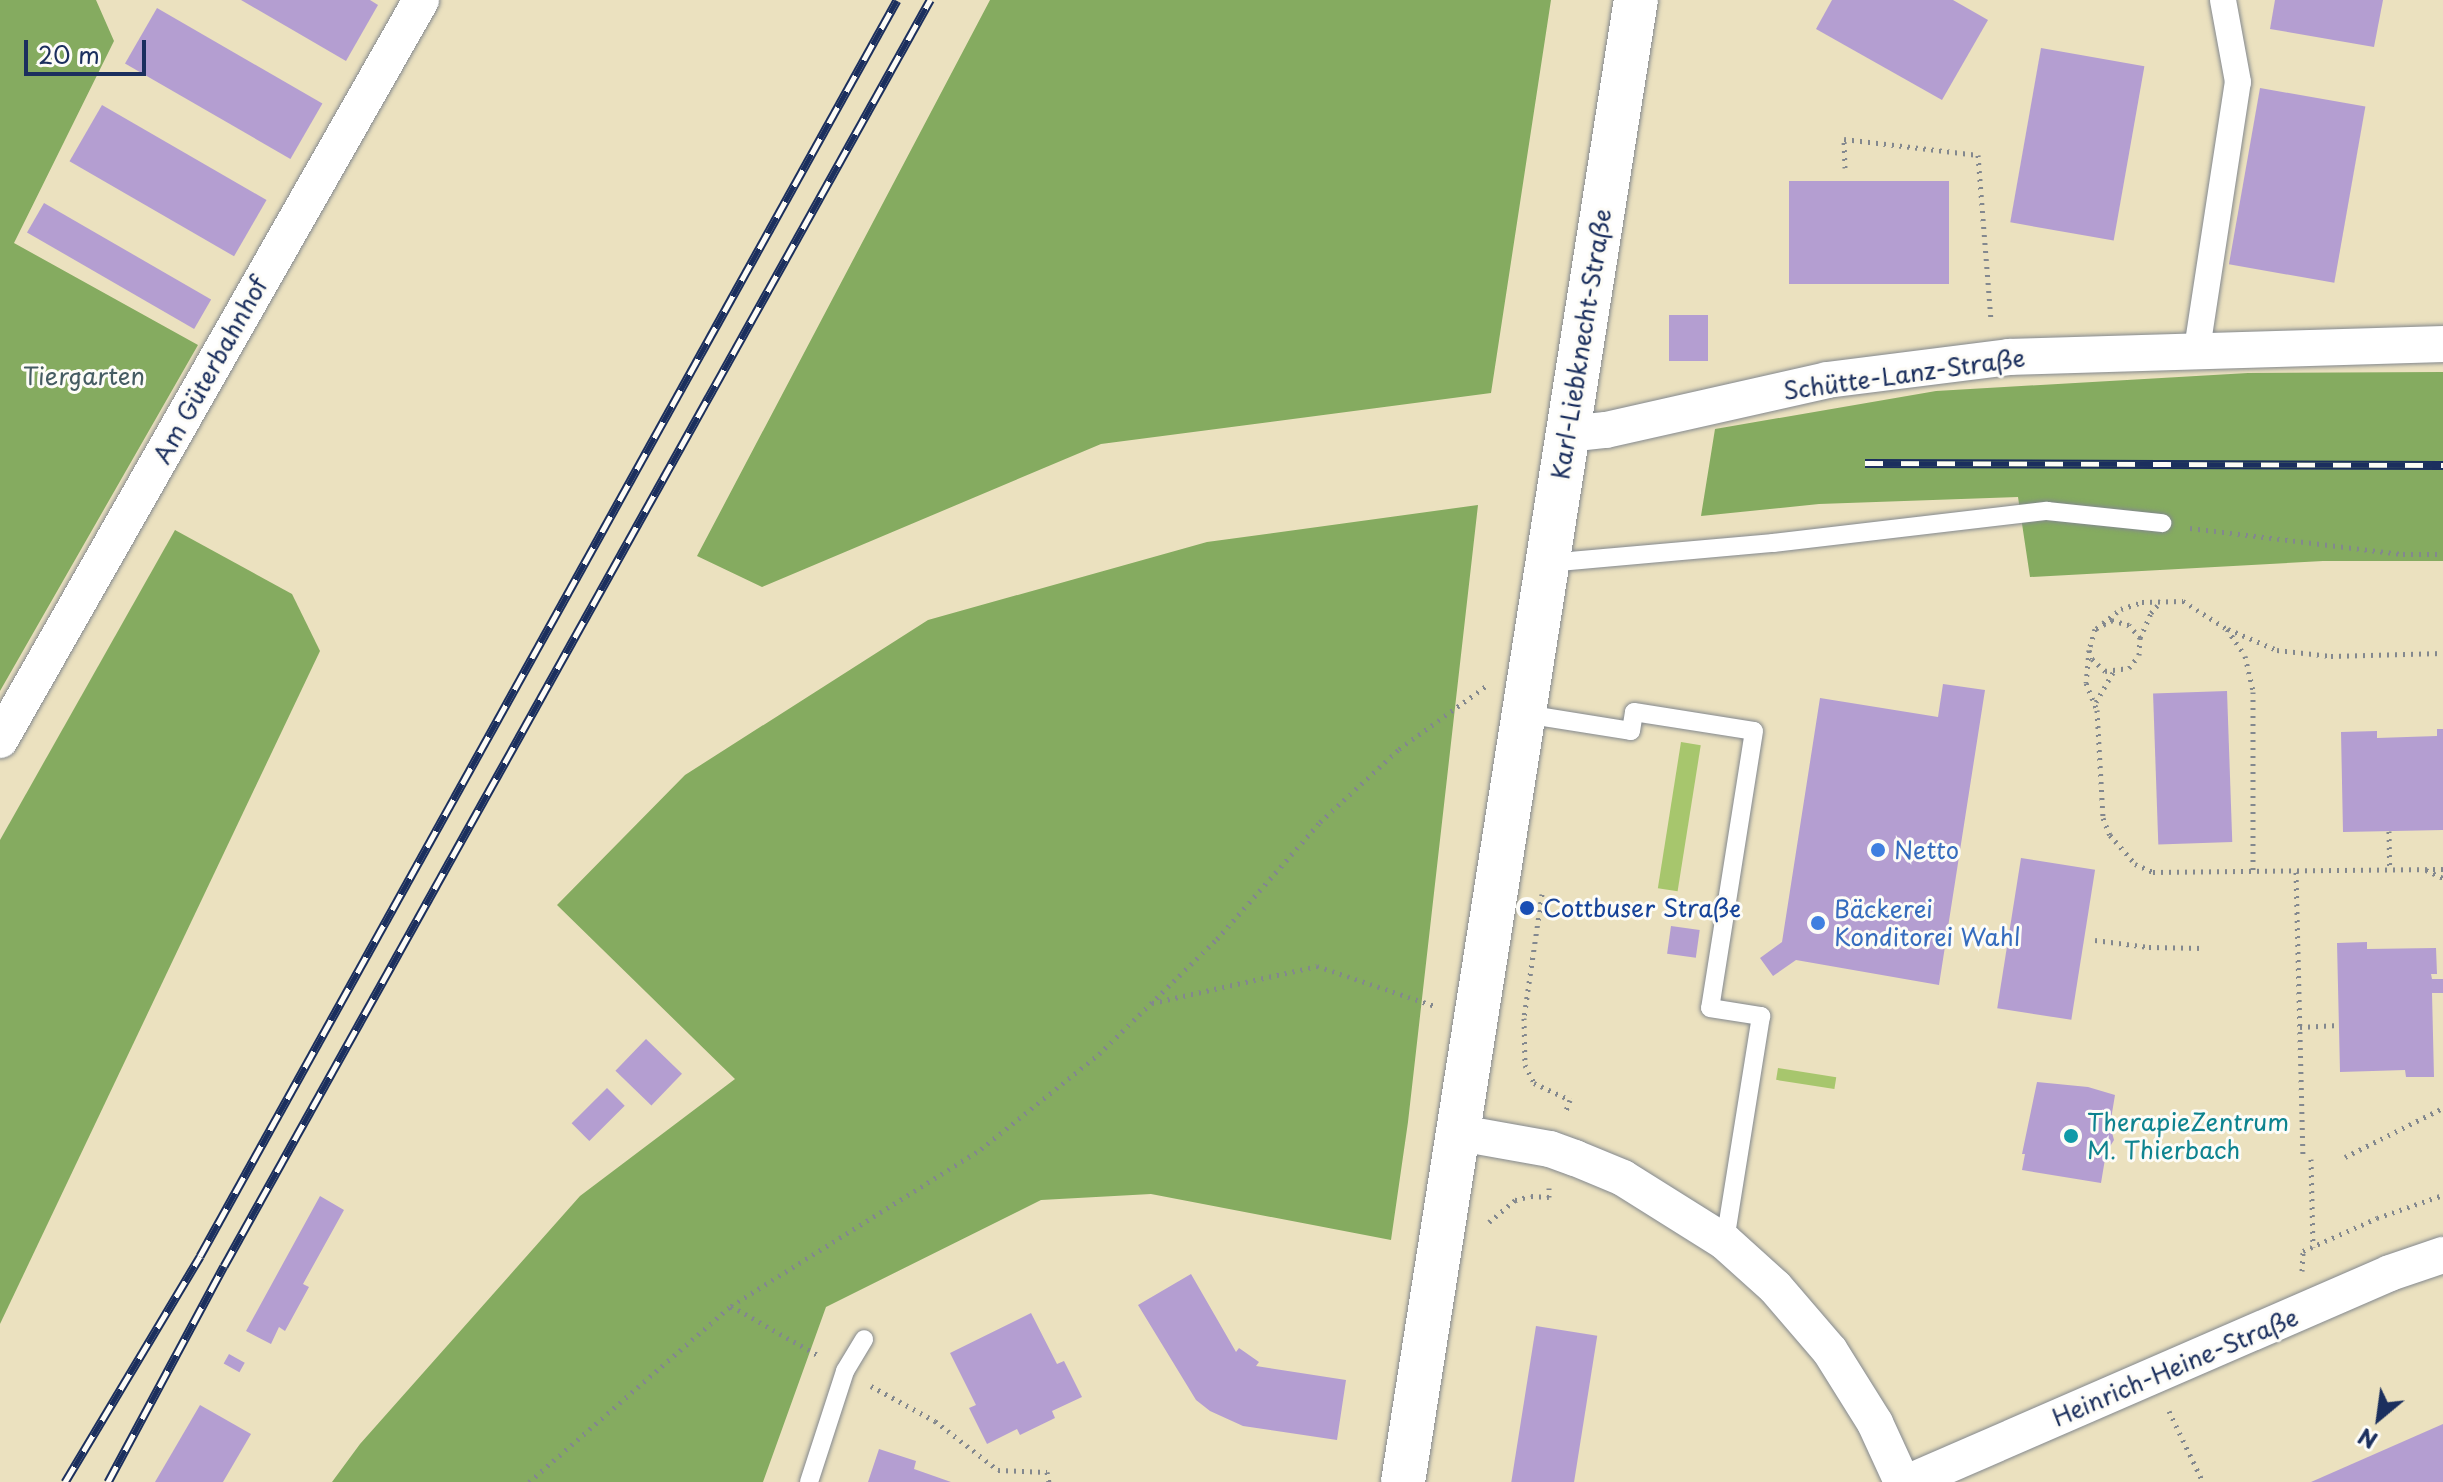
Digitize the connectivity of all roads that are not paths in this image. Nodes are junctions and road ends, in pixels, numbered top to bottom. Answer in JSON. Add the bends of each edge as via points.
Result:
{"nodes":[{"id":1,"x":421,"y":0,"type":"edge"},
{"id":2,"x":1636,"y":0,"type":"edge"},
{"id":3,"x":2223,"y":0,"type":"edge"},
{"id":4,"x":2443,"y":344,"type":"edge"},
{"id":5,"x":2197,"y":349,"type":"junction"},
{"id":6,"x":1567,"y":434,"type":"junction"},
{"id":7,"x":2162,"y":523,"type":"road end"},
{"id":8,"x":1548,"y":563,"type":"junction"},
{"id":9,"x":1514,"y":696,"type":"junction"},
{"id":10,"x":0,"y":740,"type":"edge"},
{"id":11,"x":1460,"y":1133,"type":"junction"},
{"id":12,"x":1725,"y":1242,"type":"junction"},
{"id":13,"x":2443,"y":1255,"type":"edge"},
{"id":14,"x":864,"y":1339,"type":"dead end"},
{"id":15,"x":809,"y":1482,"type":"edge"},
{"id":16,"x":1403,"y":1482,"type":"edge"},
{"id":17,"x":1902,"y":1482,"type":"edge"},
{"id":18,"x":1909,"y":1482,"type":"edge"}],
"edges":[{"from":1,"to":10,"type":"street","name":"Am Güterbahnhof"},
{"from":2,"to":6,"type":"street","name":"Karl-Liebknecht-Straße"},
{"from":3,"to":5,"type":"street","via":[[2238,82]]},
{"from":4,"to":5,"type":"street","name":"Schütte-Lanz-Straße"},
{"from":5,"to":6,"type":"street","name":"Schütte-Lanz-Straße","via":[[1994,358],[1827,380],[1606,430]]},
{"from":6,"to":8,"type":"street","name":"Karl-Liebknecht-Straße"},
{"from":7,"to":8,"type":"lane","via":[[2047,511]]},
{"from":8,"to":9,"type":"street","name":"Karl-Liebknecht-Straße"},
{"from":9,"to":11,"type":"street"},
{"from":9,"to":12,"type":"lane","via":[[1631,731],[1634,712],[1754,731],[1710,1008],[1761,1016]]},
{"from":11,"to":12,"type":"street","via":[[1550,1149],[1623,1178]]},
{"from":11,"to":16,"type":"street"},
{"from":12,"to":17,"type":"street","via":[[1775,1287],[1830,1351],[1875,1423]]},
{"from":13,"to":18,"type":"street","name":"Heinrich-Heine-Straße"},
{"from":14,"to":15,"type":"lane","via":[[839,1367]]}]}
